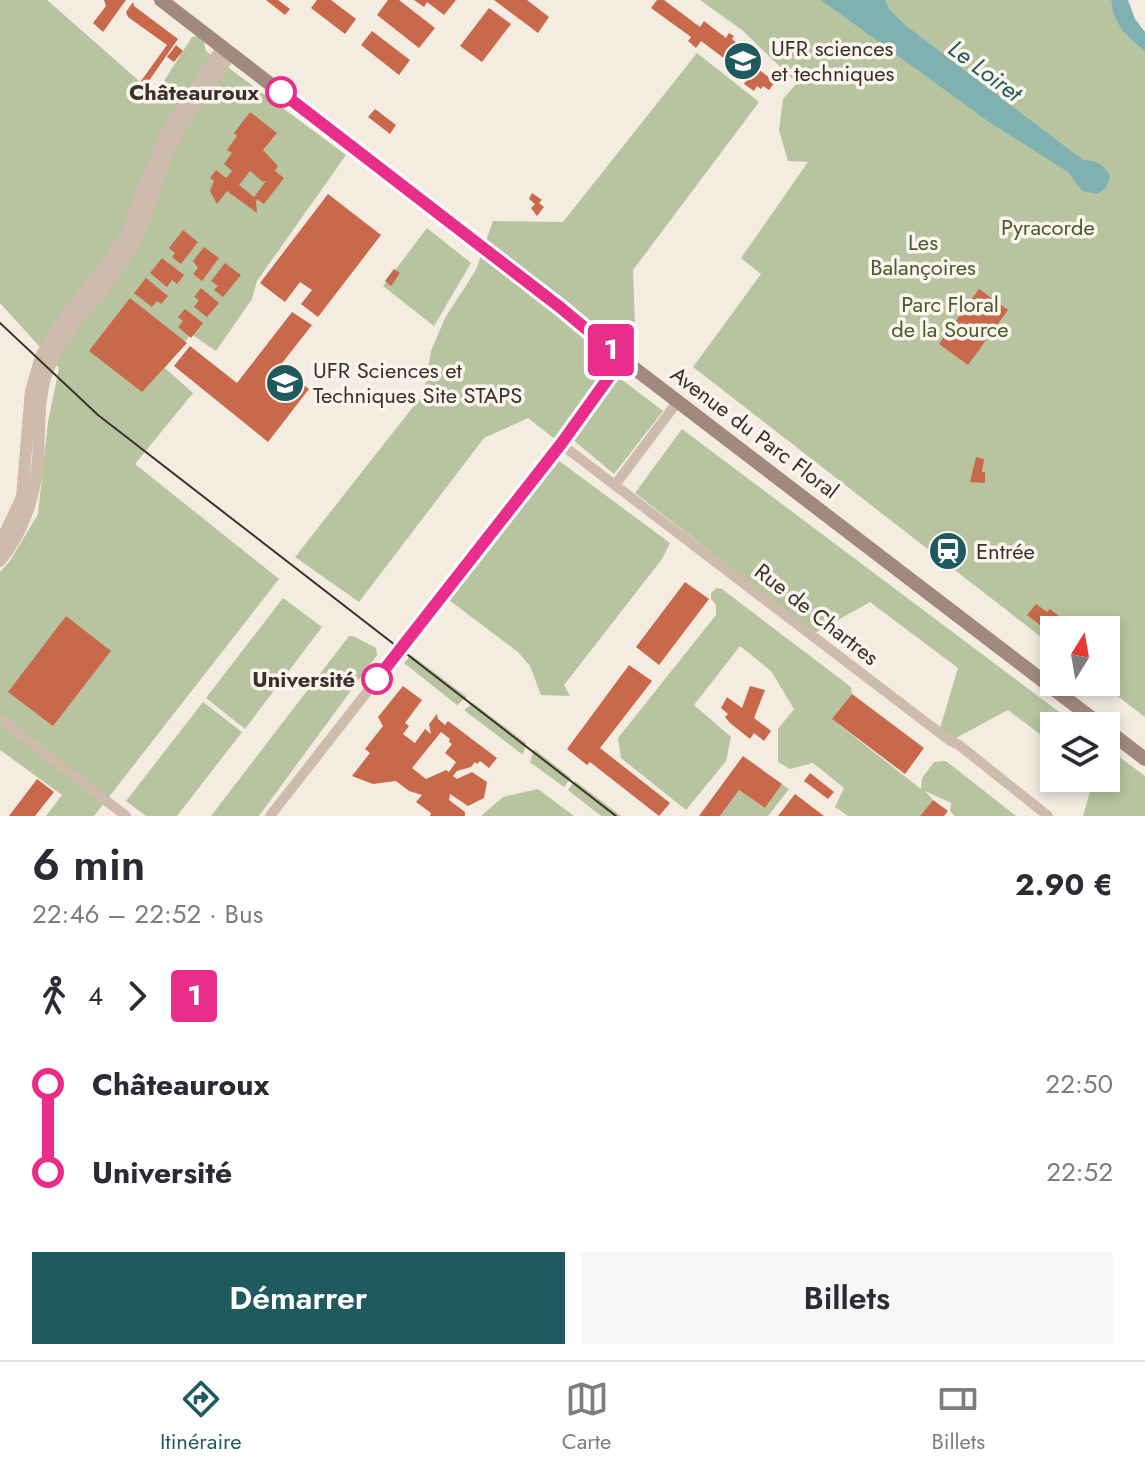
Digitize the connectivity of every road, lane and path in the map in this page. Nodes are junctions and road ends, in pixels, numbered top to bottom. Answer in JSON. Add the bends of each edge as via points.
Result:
{"nodes":[{"id":1,"x":161,"y":0,"type":"edge"},
{"id":2,"x":226,"y":51,"type":"junction"},
{"id":3,"x":622,"y":359,"type":"junction"},
{"id":4,"x":678,"y":401,"type":"junction"},
{"id":5,"x":561,"y":444,"type":"junction"},
{"id":6,"x":615,"y":485,"type":"junction"},
{"id":7,"x":0,"y":544,"type":"edge"},
{"id":8,"x":0,"y":561,"type":"edge"},
{"id":9,"x":1084,"y":712,"type":"edge"},
{"id":10,"x":0,"y":719,"type":"edge"},
{"id":11,"x":1120,"y":739,"type":"edge"},
{"id":12,"x":1145,"y":759,"type":"edge"},
{"id":13,"x":126,"y":816,"type":"edge"},
{"id":14,"x":270,"y":816,"type":"edge"},
{"id":15,"x":1048,"y":816,"type":"edge"}],
"edges":[{"from":1,"to":2,"type":"main road","name":"Avenue du Parc Floral"},
{"from":2,"to":3,"type":"main road","name":"Avenue du Parc Floral"},
{"from":2,"to":7,"type":"street","via":[[168,130],[129,229],[43,354],[31,391],[22,497]]},
{"from":2,"to":8,"type":"street","via":[[178,132],[129,252],[66,335],[50,365],[25,522]]},
{"from":3,"to":4,"type":"main road","name":"Avenue du Parc Floral"},
{"from":3,"to":5,"type":"street"},
{"from":4,"to":6,"type":"street"},
{"from":4,"to":9,"type":"main road","name":"Avenue du Parc Floral"},
{"from":5,"to":6,"type":"street","name":"Rue de Chartres"},
{"from":5,"to":14,"type":"street"},
{"from":6,"to":15,"type":"street","name":"Rue de Chartres"},
{"from":10,"to":13,"type":"street"},
{"from":11,"to":12,"type":"main road","name":"Avenue du Parc Floral"}]}
